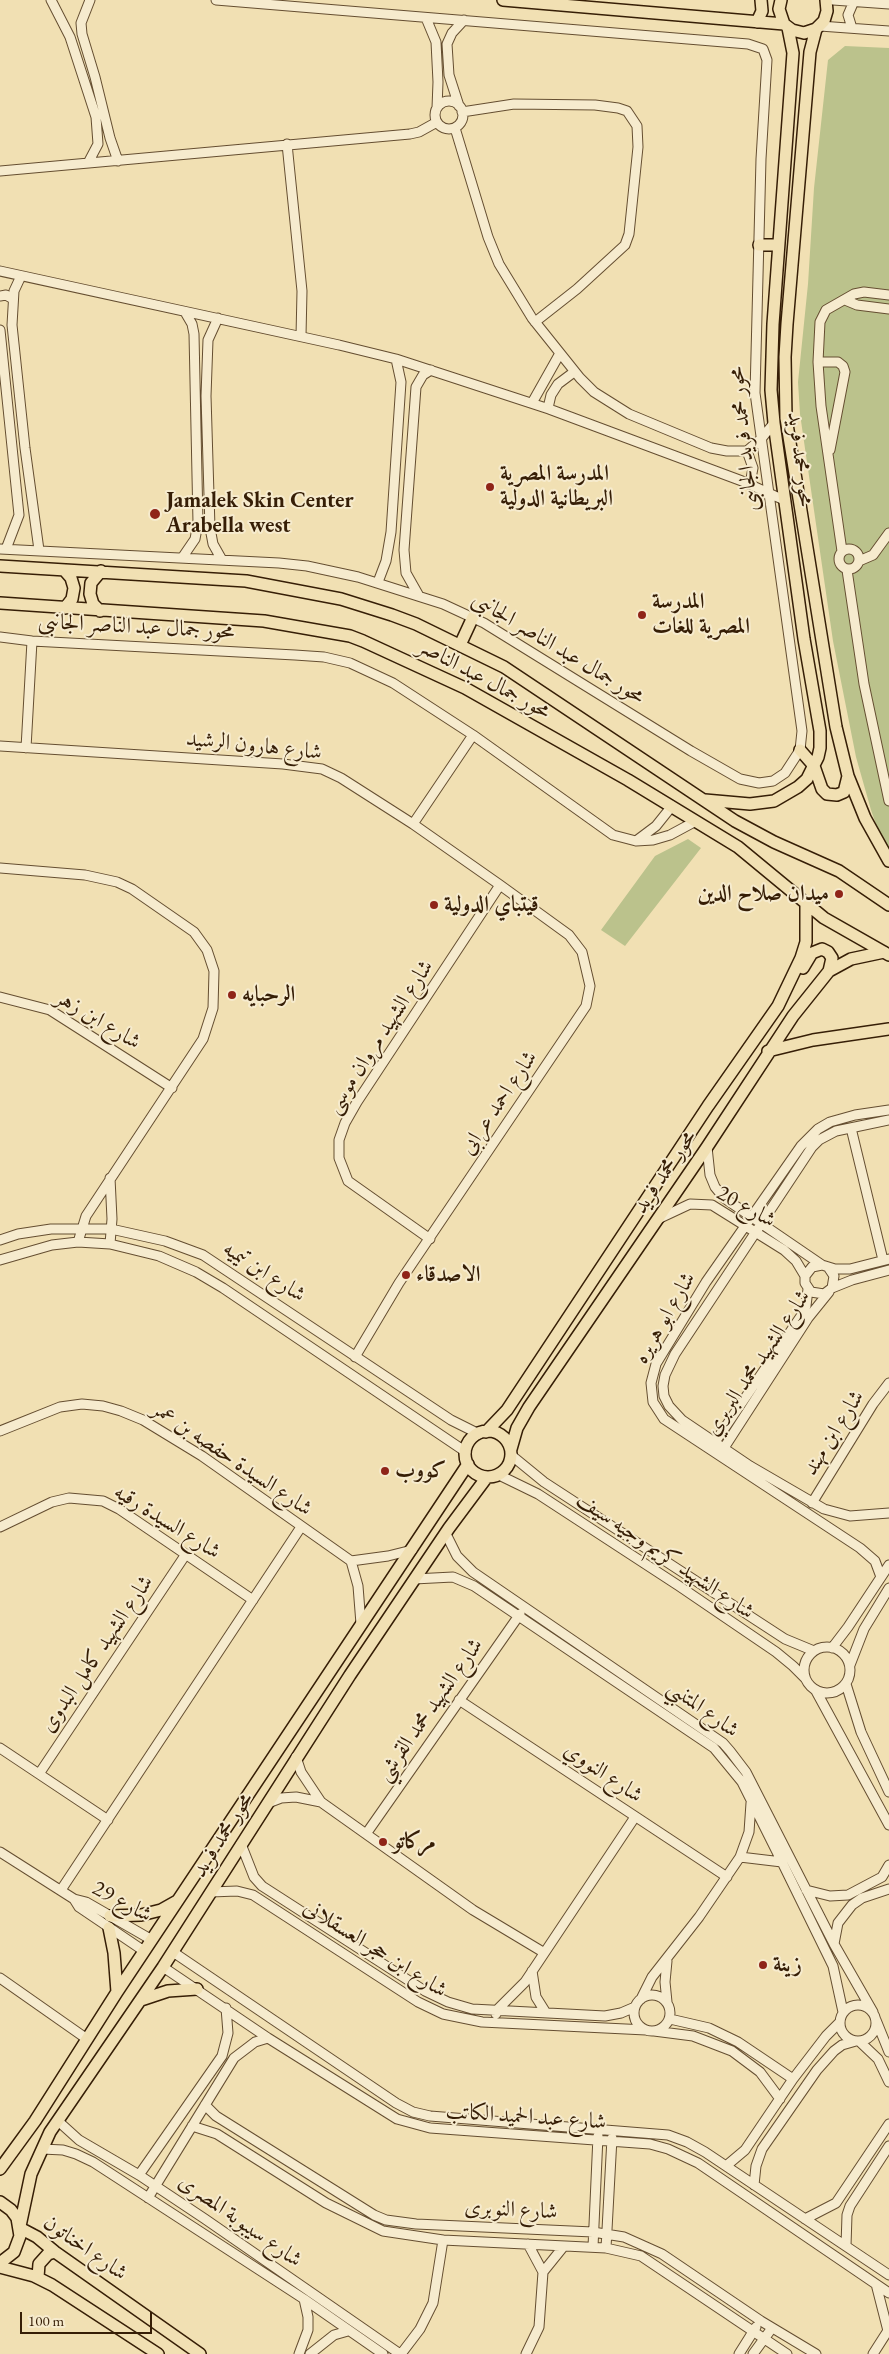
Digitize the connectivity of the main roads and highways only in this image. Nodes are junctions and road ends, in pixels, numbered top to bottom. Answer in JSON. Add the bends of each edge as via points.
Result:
{"nodes":[{"id":1,"x":503,"y":0,"type":"edge"},
{"id":2,"x":761,"y":0,"type":"edge"},
{"id":3,"x":781,"y":0,"type":"edge"},
{"id":4,"x":826,"y":0,"type":"edge"},
{"id":5,"x":757,"y":22,"type":"junction"},
{"id":6,"x":786,"y":26,"type":"junction"},
{"id":7,"x":818,"y":28,"type":"junction"},
{"id":8,"x":810,"y":52,"type":"junction"},
{"id":9,"x":793,"y":53,"type":"junction"},
{"id":10,"x":759,"y":245,"type":"road end"},
{"id":11,"x":778,"y":245,"type":"junction"},
{"id":12,"x":0,"y":566,"type":"edge"},
{"id":13,"x":64,"y":570,"type":"junction"},
{"id":14,"x":101,"y":571,"type":"junction"},
{"id":15,"x":0,"y":603,"type":"edge"},
{"id":16,"x":65,"y":608,"type":"junction"},
{"id":17,"x":100,"y":611,"type":"junction"},
{"id":18,"x":473,"y":617,"type":"road end"},
{"id":19,"x":460,"y":645,"type":"junction"},
{"id":20,"x":800,"y":750,"type":"road end"},
{"id":21,"x":814,"y":766,"type":"junction"},
{"id":22,"x":848,"y":776,"type":"junction"},
{"id":23,"x":703,"y":800,"type":"junction"},
{"id":24,"x":889,"y":861,"type":"edge"},
{"id":25,"x":806,"y":904,"type":"junction"},
{"id":26,"x":889,"y":905,"type":"edge"},
{"id":27,"x":886,"y":954,"type":"edge"},
{"id":28,"x":829,"y":971,"type":"junction"},
{"id":29,"x":793,"y":975,"type":"junction"},
{"id":30,"x":889,"y":1029,"type":"edge"},
{"id":31,"x":768,"y":1051,"type":"junction"},
{"id":32,"x":482,"y":1433,"type":"junction"},
{"id":33,"x":511,"y":1452,"type":"junction"},
{"id":34,"x":468,"y":1464,"type":"junction"},
{"id":35,"x":487,"y":1477,"type":"junction"},
{"id":36,"x":179,"y":1900,"type":"junction"},
{"id":37,"x":197,"y":1989,"type":"road end"},
{"id":38,"x":117,"y":1992,"type":"junction"},
{"id":39,"x":141,"y":2000,"type":"junction"},
{"id":40,"x":35,"y":2121,"type":"junction"},
{"id":41,"x":50,"y":2132,"type":"junction"},
{"id":42,"x":0,"y":2170,"type":"edge"},
{"id":43,"x":0,"y":2202,"type":"edge"},
{"id":44,"x":20,"y":2227,"type":"junction"},
{"id":45,"x":55,"y":2252,"type":"junction"},
{"id":46,"x":0,"y":2265,"type":"edge"},
{"id":47,"x":38,"y":2277,"type":"junction"},
{"id":48,"x":158,"y":2354,"type":"edge"},
{"id":49,"x":200,"y":2354,"type":"edge"}],
"edges":[{"from":1,"to":5,"type":"main road"},
{"from":2,"to":5,"type":"main road","via":[[762,11]]},
{"from":3,"to":6,"type":"main road","name":"محور محمد فريد","via":[[779,9]]},
{"from":4,"to":7,"type":"main road","name":"محور محمد فريد","via":[[827,11]]},
{"from":5,"to":6,"type":"main road"},
{"from":6,"to":7,"type":"main road","via":[[800,33]]},
{"from":6,"to":9,"type":"main road","name":"محور محمد فريد"},
{"from":7,"to":8,"type":"main road","name":"محور محمد فريد"},
{"from":8,"to":9,"type":"main road","via":[[803,48]]},
{"from":8,"to":22,"type":"main road","name":"محور محمد فريد","via":[[786,324],[786,403],[830,697]]},
{"from":9,"to":11,"type":"main road","name":"محور محمد فريد"},
{"from":10,"to":11,"type":"main road"},
{"from":11,"to":21,"type":"main road","name":"محور محمد فريد","via":[[771,360],[774,423],[820,731],[820,748]]},
{"from":12,"to":13,"type":"main road","name":"محور جمال عبد الناصر"},
{"from":13,"to":14,"type":"main road","name":"محور جمال عبد الناصر"},
{"from":13,"to":16,"type":"main road","via":[[74,588],[72,599]]},
{"from":14,"to":17,"type":"main road","via":[[90,588],[90,599]]},
{"from":14,"to":19,"type":"main road","name":"محور جمال عبد الناصر","via":[[237,580],[294,589],[373,608]]},
{"from":15,"to":16,"type":"main road","name":"محور جمال عبد الناصر"},
{"from":16,"to":17,"type":"main road","name":"محور جمال عبد الناصر"},
{"from":17,"to":25,"type":"main road","name":"محور جمال عبد الناصر","via":[[264,621],[350,636],[465,688],[672,806],[748,855]]},
{"from":18,"to":19,"type":"main road"},
{"from":19,"to":23,"type":"main road","name":"محور جمال عبد الناصر","via":[[511,672]]},
{"from":20,"to":21,"type":"main road"},
{"from":21,"to":22,"type":"main road","via":[[822,789],[830,795],[844,792]]},
{"from":21,"to":23,"type":"main road","name":"محور محمد فريد","via":[[798,787],[774,801],[750,804]]},
{"from":22,"to":24,"type":"main road","name":"محور محمد فريد","via":[[865,818]]},
{"from":23,"to":26,"type":"main road","name":"محور جمال عبد الناصر","via":[[753,832],[839,870]]},
{"from":25,"to":27,"type":"main road","name":"محور جمال عبد الناصر"},
{"from":25,"to":29,"type":"main road","name":"محور محمد فريد","via":[[806,942]]},
{"from":27,"to":28,"type":"main road","name":"محور محمد فريد","via":[[851,959]]},
{"from":28,"to":29,"type":"main road","via":[[830,955],[825,950],[818,950],[802,970]]},
{"from":28,"to":31,"type":"main road","name":"محور محمد فريد"},
{"from":29,"to":32,"type":"main road","name":"محور محمد فريد","via":[[778,1006],[513,1401]]},
{"from":30,"to":31,"type":"main road","via":[[813,1040]]},
{"from":31,"to":33,"type":"main road","name":"محور محمد فريد","via":[[529,1407],[517,1428]]},
{"from":32,"to":33,"type":"main road","via":[[499,1434]]},
{"from":32,"to":34,"type":"main road","via":[[470,1441],[466,1452]]},
{"from":33,"to":35,"type":"main road","via":[[508,1467],[499,1475]]},
{"from":34,"to":35,"type":"main road","via":[[479,1475]]},
{"from":34,"to":36,"type":"main road","name":"محور محمد فريد"},
{"from":35,"to":39,"type":"main road","name":"محور محمد فريد","via":[[414,1579],[296,1757]]},
{"from":36,"to":38,"type":"main road","name":"محور محمد فريد"},
{"from":36,"to":38,"type":"main road","via":[[146,1914],[110,1922]]},
{"from":37,"to":39,"type":"main road","via":[[168,1991]]},
{"from":38,"to":40,"type":"main road","name":"محور محمد فريد"},
{"from":39,"to":41,"type":"main road","name":"محور محمد فريد"},
{"from":40,"to":41,"type":"main road"},
{"from":40,"to":42,"type":"main road","name":"محور محمد فريد"},
{"from":41,"to":44,"type":"main road","name":"محور محمد فريد","via":[[31,2174]]},
{"from":43,"to":44,"type":"main road","via":[[11,2210]]},
{"from":44,"to":45,"type":"main road","name":"شارع اخناتون"},
{"from":44,"to":46,"type":"main road","name":"محور محمد فريد","via":[[18,2245]]},
{"from":45,"to":47,"type":"main road","via":[[48,2254],[39,2264]]},
{"from":45,"to":49,"type":"main road","name":"شارع اخناتون"},
{"from":46,"to":47,"type":"main road","name":"شارع اخناتون"},
{"from":47,"to":48,"type":"main road","name":"شارع اخناتون"}]}
